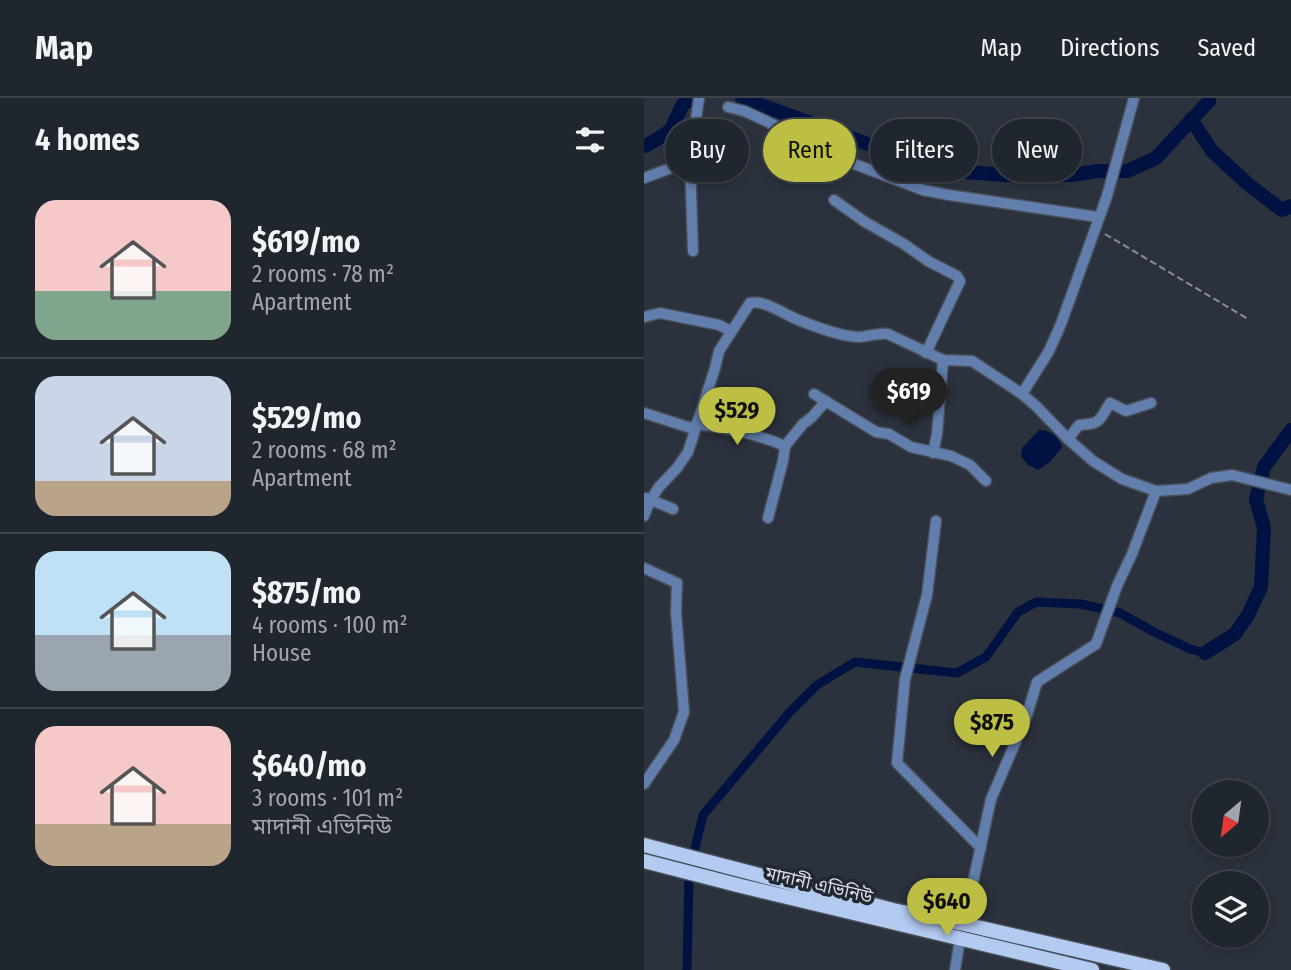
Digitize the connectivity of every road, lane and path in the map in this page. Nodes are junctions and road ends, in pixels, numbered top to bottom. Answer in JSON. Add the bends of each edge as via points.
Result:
{"nodes":[{"id":1,"x":699,"y":98,"type":"edge"},
{"id":2,"x":1135,"y":98,"type":"edge"},
{"id":3,"x":728,"y":107,"type":"dead end"},
{"id":4,"x":696,"y":119,"type":"edge"},
{"id":5,"x":665,"y":171,"type":"edge"},
{"id":6,"x":644,"y":178,"type":"edge"},
{"id":7,"x":691,"y":182,"type":"edge"},
{"id":8,"x":834,"y":200,"type":"dead end"},
{"id":9,"x":1098,"y":216,"type":"junction"},
{"id":10,"x":1094,"y":229,"type":"junction"},
{"id":11,"x":693,"y":251,"type":"dead end"},
{"id":12,"x":644,"y":317,"type":"edge"},
{"id":13,"x":1248,"y":319,"type":"dead end"},
{"id":14,"x":731,"y":331,"type":"junction"},
{"id":15,"x":926,"y":354,"type":"junction"},
{"id":16,"x":943,"y":360,"type":"junction"},
{"id":17,"x":814,"y":394,"type":"dead end"},
{"id":18,"x":1022,"y":394,"type":"junction"},
{"id":19,"x":826,"y":401,"type":"junction"},
{"id":20,"x":1151,"y":403,"type":"dead end"},
{"id":21,"x":644,"y":413,"type":"edge"},
{"id":22,"x":695,"y":426,"type":"junction"},
{"id":23,"x":1068,"y":439,"type":"junction"},
{"id":24,"x":785,"y":446,"type":"junction"},
{"id":25,"x":933,"y":453,"type":"junction"},
{"id":26,"x":986,"y":481,"type":"dead end"},
{"id":27,"x":1290,"y":489,"type":"edge"},
{"id":28,"x":1156,"y":491,"type":"junction"},
{"id":29,"x":647,"y":499,"type":"edge"},
{"id":30,"x":673,"y":509,"type":"dead end"},
{"id":31,"x":644,"y":516,"type":"edge"},
{"id":32,"x":768,"y":518,"type":"dead end"},
{"id":33,"x":936,"y":521,"type":"dead end"},
{"id":34,"x":645,"y":570,"type":"edge"},
{"id":35,"x":644,"y":785,"type":"edge"},
{"id":36,"x":644,"y":845,"type":"edge"},
{"id":37,"x":981,"y":848,"type":"junction"},
{"id":38,"x":644,"y":860,"type":"edge"},
{"id":39,"x":740,"y":878,"type":"junction"},
{"id":40,"x":915,"y":921,"type":"junction"},
{"id":41,"x":964,"y":924,"type":"junction"},
{"id":42,"x":960,"y":939,"type":"junction"},
{"id":43,"x":955,"y":970,"type":"edge"},
{"id":44,"x":1092,"y":970,"type":"edge"},
{"id":45,"x":1163,"y":970,"type":"edge"}],
"edges":[{"from":1,"to":4,"type":"street"},
{"from":2,"to":9,"type":"street"},
{"from":3,"to":9,"type":"street","via":[[841,159],[923,190]]},
{"from":5,"to":6,"type":"street"},
{"from":7,"to":11,"type":"street"},
{"from":8,"to":15,"type":"street","via":[[960,281]]},
{"from":9,"to":10,"type":"street"},
{"from":10,"to":13,"type":"path"},
{"from":10,"to":18,"type":"street","via":[[1061,324]]},
{"from":12,"to":14,"type":"street","via":[[660,313]]},
{"from":14,"to":15,"type":"street","via":[[750,303],[759,301],[800,321],[838,332],[858,337],[888,334]]},
{"from":14,"to":22,"type":"street","via":[[719,351]]},
{"from":15,"to":16,"type":"street"},
{"from":16,"to":18,"type":"street","via":[[972,361]]},
{"from":16,"to":25,"type":"street"},
{"from":17,"to":19,"type":"street"},
{"from":18,"to":23,"type":"street"},
{"from":19,"to":24,"type":"street"},
{"from":19,"to":25,"type":"street","via":[[876,432]]},
{"from":20,"to":23,"type":"street","via":[[1126,411],[1110,403],[1096,423],[1079,425]]},
{"from":21,"to":22,"type":"street"},
{"from":22,"to":24,"type":"street","via":[[745,432]]},
{"from":22,"to":29,"type":"street","via":[[688,453]]},
{"from":23,"to":28,"type":"street","via":[[1122,479]]},
{"from":24,"to":32,"type":"street"},
{"from":25,"to":26,"type":"street","via":[[970,465]]},
{"from":27,"to":28,"type":"street","via":[[1232,475],[1211,478],[1188,489]]},
{"from":28,"to":37,"type":"street","via":[[1096,644],[1037,682],[991,799]]},
{"from":29,"to":30,"type":"street"},
{"from":29,"to":31,"type":"street"},
{"from":33,"to":37,"type":"street","via":[[927,595],[905,678],[897,763]]},
{"from":34,"to":35,"type":"street","via":[[677,583],[684,712],[674,740]]},
{"from":36,"to":39,"type":"main road"},
{"from":37,"to":41,"type":"street"},
{"from":38,"to":39,"type":"main road"},
{"from":39,"to":40,"type":"main road","name":"মাদানী এভিনিউ"},
{"from":40,"to":41,"type":"main road"},
{"from":40,"to":42,"type":"main road","name":"মাদানী এভিনিউ"},
{"from":41,"to":45,"type":"main road"},
{"from":42,"to":43,"type":"street"},
{"from":42,"to":44,"type":"main road","name":"মাদানী এভিনিউ"}]}
